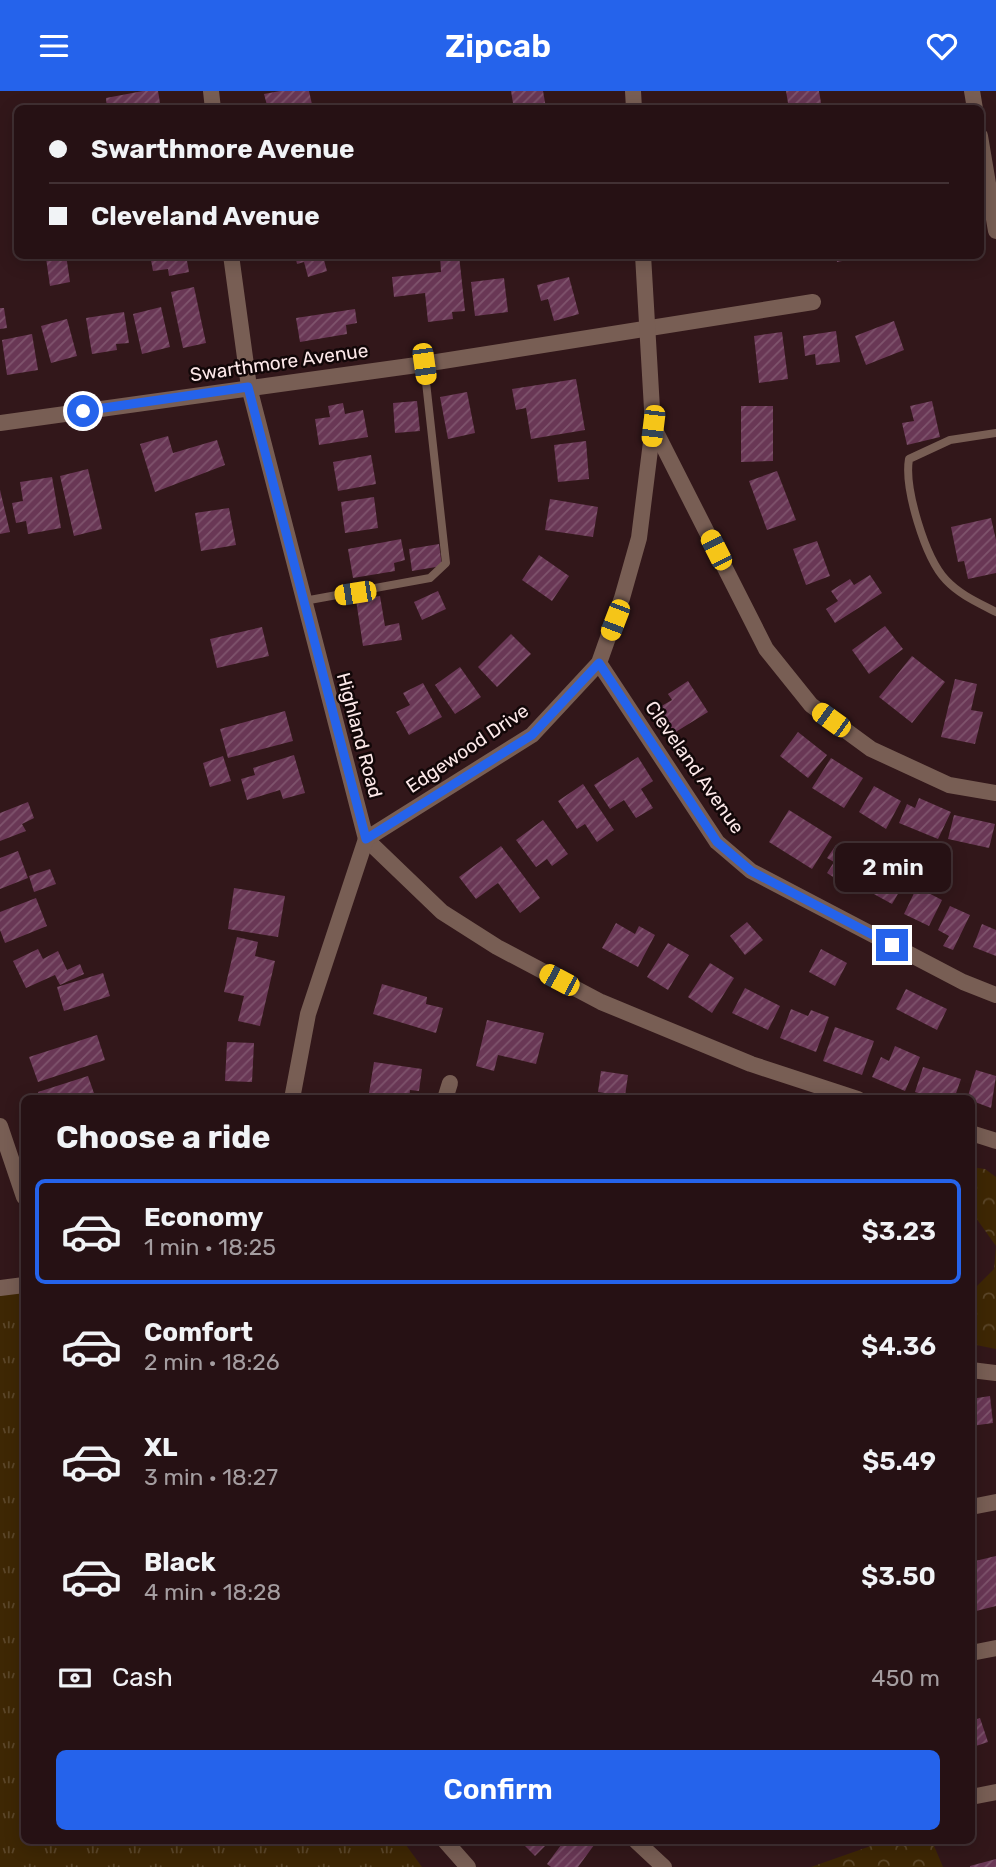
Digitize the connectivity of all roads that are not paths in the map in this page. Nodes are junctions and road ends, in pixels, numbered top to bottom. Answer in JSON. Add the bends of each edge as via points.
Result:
{"nodes":[{"id":1,"x":984,"y":160,"type":"edge"},
{"id":2,"x":996,"y":231,"type":"edge"},
{"id":3,"x":232,"y":259,"type":"edge"},
{"id":4,"x":643,"y":259,"type":"edge"},
{"id":5,"x":813,"y":302,"type":"dead end"},
{"id":6,"x":647,"y":329,"type":"junction"},
{"id":7,"x":424,"y":364,"type":"junction"},
{"id":8,"x":248,"y":387,"type":"junction"},
{"id":9,"x":0,"y":423,"type":"edge"},
{"id":10,"x":653,"y":426,"type":"junction"},
{"id":11,"x":996,"y":433,"type":"edge"},
{"id":12,"x":304,"y":601,"type":"junction"},
{"id":13,"x":996,"y":612,"type":"edge"},
{"id":14,"x":599,"y":663,"type":"junction"},
{"id":15,"x":996,"y":793,"type":"edge"},
{"id":16,"x":366,"y":839,"type":"junction"},
{"id":17,"x":996,"y":995,"type":"edge"},
{"id":18,"x":293,"y":1095,"type":"edge"},
{"id":19,"x":846,"y":1095,"type":"edge"},
{"id":20,"x":0,"y":1126,"type":"edge"},
{"id":21,"x":975,"y":1134,"type":"edge"},
{"id":22,"x":996,"y":1141,"type":"edge"},
{"id":23,"x":21,"y":1188,"type":"edge"},
{"id":24,"x":21,"y":1285,"type":"edge"},
{"id":25,"x":0,"y":1288,"type":"edge"},
{"id":26,"x":975,"y":1370,"type":"edge"},
{"id":27,"x":996,"y":1373,"type":"edge"},
{"id":28,"x":996,"y":1502,"type":"edge"},
{"id":29,"x":975,"y":1506,"type":"edge"},
{"id":30,"x":996,"y":1648,"type":"edge"},
{"id":31,"x":975,"y":1652,"type":"edge"},
{"id":32,"x":996,"y":1792,"type":"edge"},
{"id":33,"x":975,"y":1796,"type":"edge"},
{"id":34,"x":448,"y":1844,"type":"edge"},
{"id":35,"x":639,"y":1844,"type":"edge"},
{"id":36,"x":468,"y":1867,"type":"edge"},
{"id":37,"x":664,"y":1867,"type":"edge"}],
"edges":[{"from":1,"to":2,"type":"street"},
{"from":3,"to":8,"type":"street","name":"Highland Road"},
{"from":4,"to":6,"type":"street","name":"Edgewood Drive"},
{"from":5,"to":6,"type":"street","name":"Swarthmore Avenue"},
{"from":6,"to":7,"type":"street","name":"Swarthmore Avenue"},
{"from":6,"to":10,"type":"street","name":"Edgewood Drive"},
{"from":7,"to":8,"type":"street","name":"Swarthmore Avenue"},
{"from":7,"to":12,"type":"lane","via":[[446,563],[429,577]]},
{"from":8,"to":9,"type":"street","name":"Swarthmore Avenue"},
{"from":8,"to":12,"type":"street","name":"Highland Road"},
{"from":10,"to":14,"type":"street","name":"Edgewood Drive","via":[[639,538]]},
{"from":10,"to":15,"type":"street","via":[[766,649],[811,705],[871,749],[949,785]]},
{"from":11,"to":13,"type":"lane","via":[[950,440],[909,459],[906,473],[916,521],[944,578]]},
{"from":12,"to":16,"type":"street","name":"Highland Road"},
{"from":14,"to":16,"type":"street","name":"Edgewood Drive","via":[[532,735]]},
{"from":14,"to":17,"type":"street","name":"Cleveland Avenue","via":[[717,842],[751,871]]},
{"from":16,"to":18,"type":"street","via":[[308,1014]]},
{"from":16,"to":19,"type":"street","via":[[442,912],[555,978],[751,1064]]},
{"from":20,"to":23,"type":"street"},
{"from":21,"to":22,"type":"street"},
{"from":24,"to":25,"type":"street"},
{"from":26,"to":27,"type":"street"},
{"from":28,"to":29,"type":"street"},
{"from":30,"to":31,"type":"street"},
{"from":32,"to":33,"type":"street"},
{"from":34,"to":36,"type":"street"},
{"from":35,"to":37,"type":"street"}]}
